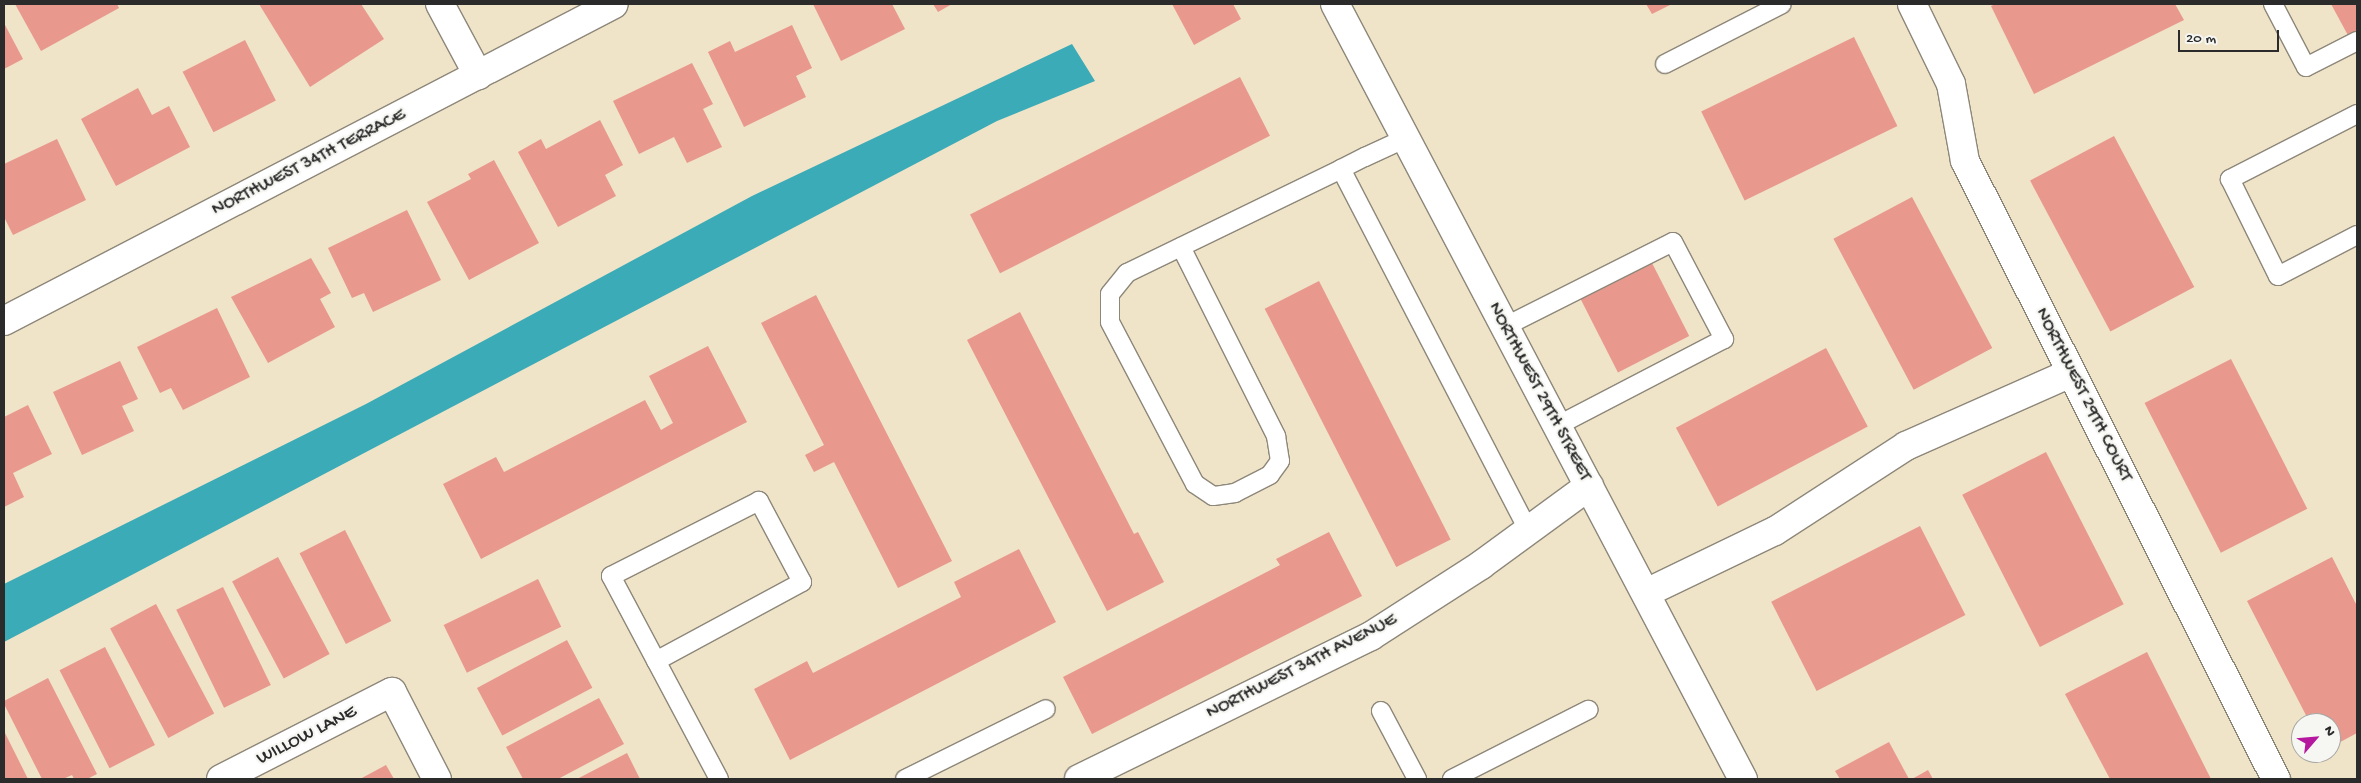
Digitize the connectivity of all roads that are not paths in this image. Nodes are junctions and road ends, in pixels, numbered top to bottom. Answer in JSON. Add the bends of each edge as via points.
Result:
{"nodes":[{"id":1,"x":440,"y":4,"type":"edge"},
{"id":2,"x":614,"y":4,"type":"edge"},
{"id":3,"x":1335,"y":4,"type":"edge"},
{"id":4,"x":1782,"y":4,"type":"edge"},
{"id":5,"x":1912,"y":4,"type":"edge"},
{"id":6,"x":2273,"y":4,"type":"edge"},
{"id":7,"x":2357,"y":40,"type":"edge"},
{"id":8,"x":1665,"y":64,"type":"dead end"},
{"id":9,"x":478,"y":75,"type":"junction"},
{"id":10,"x":2357,"y":114,"type":"edge"},
{"id":11,"x":1404,"y":139,"type":"junction"},
{"id":12,"x":1341,"y":169,"type":"junction"},
{"id":13,"x":2357,"y":235,"type":"edge"},
{"id":14,"x":1180,"y":247,"type":"junction"},
{"id":15,"x":4,"y":321,"type":"edge"},
{"id":16,"x":1504,"y":327,"type":"junction"},
{"id":17,"x":2071,"y":373,"type":"junction"},
{"id":18,"x":1557,"y":426,"type":"junction"},
{"id":19,"x":1589,"y":486,"type":"junction"},
{"id":20,"x":1528,"y":529,"type":"junction"},
{"id":21,"x":1646,"y":593,"type":"junction"},
{"id":22,"x":656,"y":661,"type":"junction"},
{"id":23,"x":1046,"y":710,"type":"dead end"},
{"id":24,"x":1588,"y":710,"type":"dead end"},
{"id":25,"x":1380,"y":711,"type":"dead end"},
{"id":26,"x":221,"y":779,"type":"edge"},
{"id":27,"x":437,"y":779,"type":"edge"},
{"id":28,"x":719,"y":779,"type":"edge"},
{"id":29,"x":905,"y":779,"type":"edge"},
{"id":30,"x":1079,"y":779,"type":"edge"},
{"id":31,"x":1417,"y":779,"type":"edge"},
{"id":32,"x":1452,"y":779,"type":"edge"},
{"id":33,"x":1743,"y":779,"type":"edge"},
{"id":34,"x":2276,"y":779,"type":"edge"}],
"edges":[{"from":1,"to":9,"type":"street"},
{"from":2,"to":9,"type":"street","name":"NORTHWEST 34TH TERRACE"},
{"from":3,"to":11,"type":"street","name":"NORTHWEST 29TH STREET"},
{"from":4,"to":8,"type":"lane"},
{"from":5,"to":17,"type":"street","name":"NORTHWEST 29TH COURT","via":[[1951,84],[1965,161]]},
{"from":6,"to":7,"type":"lane","via":[[2306,67]]},
{"from":9,"to":15,"type":"street","name":"NORTHWEST 34TH TERRACE"},
{"from":10,"to":13,"type":"lane","via":[[2230,179],[2278,276]]},
{"from":11,"to":12,"type":"lane"},
{"from":11,"to":16,"type":"street","name":"NORTHWEST 29TH STREET"},
{"from":12,"to":14,"type":"lane"},
{"from":12,"to":20,"type":"lane"},
{"from":14,"to":14,"type":"lane","via":[[1128,273],[1110,294],[1110,322],[1196,484],[1213,496],[1235,493],[1270,475],[1280,461],[1276,436]]},
{"from":16,"to":18,"type":"street","name":"NORTHWEST 29TH STREET"},
{"from":16,"to":18,"type":"lane","via":[[1673,242],[1724,339]]},
{"from":17,"to":21,"type":"street","via":[[1906,446],[1775,531]]},
{"from":17,"to":34,"type":"street","name":"NORTHWEST 29TH COURT"},
{"from":18,"to":19,"type":"street","name":"NORTHWEST 29TH STREET"},
{"from":19,"to":20,"type":"street","name":"NORTHWEST 34TH AVENUE"},
{"from":19,"to":21,"type":"street","name":"NORTHWEST 29TH STREET"},
{"from":20,"to":30,"type":"street","name":"NORTHWEST 34TH AVENUE","via":[[1481,565],[1371,636]]},
{"from":21,"to":33,"type":"street","name":"NORTHWEST 29TH STREET"},
{"from":22,"to":22,"type":"lane","via":[[611,576],[759,501],[802,582]]},
{"from":22,"to":28,"type":"lane"},
{"from":23,"to":29,"type":"lane"},
{"from":24,"to":32,"type":"lane"},
{"from":25,"to":31,"type":"lane"},
{"from":26,"to":27,"type":"street","name":"WILLOW LANE","via":[[392,692]]}]}
